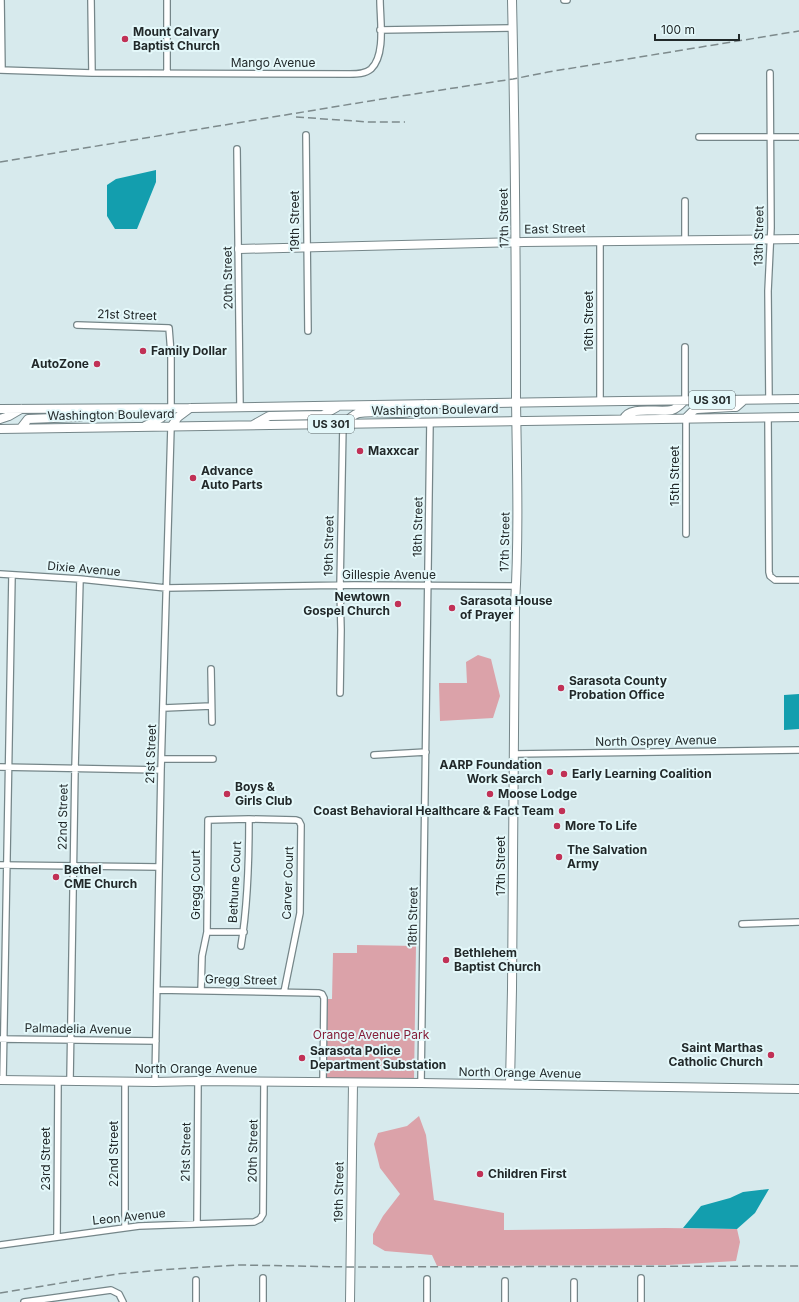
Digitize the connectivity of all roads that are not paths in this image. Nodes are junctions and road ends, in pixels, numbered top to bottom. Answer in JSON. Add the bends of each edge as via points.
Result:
{"nodes":[{"id":1,"x":1,"y":0,"type":"edge"},
{"id":2,"x":92,"y":0,"type":"edge"},
{"id":3,"x":167,"y":0,"type":"edge"},
{"id":4,"x":380,"y":0,"type":"edge"},
{"id":5,"x":512,"y":0,"type":"edge"},
{"id":6,"x":564,"y":0,"type":"edge"},
{"id":7,"x":567,"y":0,"type":"edge"},
{"id":8,"x":513,"y":28,"type":"junction"},
{"id":9,"x":380,"y":30,"type":"junction"},
{"id":10,"x":1,"y":70,"type":"edge"},
{"id":11,"x":92,"y":73,"type":"junction"},
{"id":12,"x":167,"y":73,"type":"junction"},
{"id":13,"x":770,"y":74,"type":"dead end"},
{"id":14,"x":306,"y":135,"type":"dead end"},
{"id":15,"x":699,"y":137,"type":"dead end"},
{"id":16,"x":770,"y":137,"type":"junction"},
{"id":17,"x":799,"y":137,"type":"edge"},
{"id":18,"x":237,"y":149,"type":"dead end"},
{"id":19,"x":685,"y":201,"type":"dead end"},
{"id":20,"x":770,"y":239,"type":"junction"},
{"id":21,"x":799,"y":239,"type":"edge"},
{"id":22,"x":685,"y":240,"type":"junction"},
{"id":23,"x":600,"y":241,"type":"junction"},
{"id":24,"x":516,"y":242,"type":"junction"},
{"id":25,"x":308,"y":247,"type":"junction"},
{"id":26,"x":239,"y":249,"type":"junction"},
{"id":27,"x":76,"y":325,"type":"dead end"},
{"id":28,"x":308,"y":331,"type":"dead end"},
{"id":29,"x":685,"y":347,"type":"dead end"},
{"id":30,"x":799,"y":399,"type":"edge"},
{"id":31,"x":685,"y":400,"type":"junction"},
{"id":32,"x":744,"y":400,"type":"junction"},
{"id":33,"x":769,"y":400,"type":"junction"},
{"id":34,"x":600,"y":401,"type":"junction"},
{"id":35,"x":516,"y":402,"type":"junction"},
{"id":36,"x":426,"y":404,"type":"junction"},
{"id":37,"x":337,"y":406,"type":"junction"},
{"id":38,"x":240,"y":407,"type":"junction"},
{"id":39,"x":171,"y":408,"type":"junction"},
{"id":40,"x":190,"y":408,"type":"junction"},
{"id":41,"x":0,"y":409,"type":"edge"},
{"id":42,"x":21,"y":409,"type":"junction"},
{"id":43,"x":97,"y":409,"type":"junction"},
{"id":44,"x":799,"y":417,"type":"edge"},
{"id":45,"x":686,"y":418,"type":"junction"},
{"id":46,"x":768,"y":418,"type":"junction"},
{"id":47,"x":0,"y":419,"type":"edge"},
{"id":48,"x":624,"y":419,"type":"junction"},
{"id":49,"x":517,"y":421,"type":"junction"},
{"id":50,"x":430,"y":422,"type":"junction"},
{"id":51,"x":343,"y":424,"type":"junction"},
{"id":52,"x":252,"y":425,"type":"junction"},
{"id":53,"x":145,"y":426,"type":"junction"},
{"id":54,"x":171,"y":427,"type":"junction"},
{"id":55,"x":21,"y":428,"type":"junction"},
{"id":56,"x":0,"y":429,"type":"edge"},
{"id":57,"x":686,"y":534,"type":"dead end"},
{"id":58,"x":0,"y":574,"type":"edge"},
{"id":59,"x":12,"y":575,"type":"junction"},
{"id":60,"x":80,"y":579,"type":"junction"},
{"id":61,"x":799,"y":580,"type":"edge"},
{"id":62,"x":428,"y":585,"type":"junction"},
{"id":63,"x":340,"y":586,"type":"junction"},
{"id":64,"x":516,"y":586,"type":"junction"},
{"id":65,"x":166,"y":588,"type":"junction"},
{"id":66,"x":211,"y":669,"type":"dead end"},
{"id":67,"x":340,"y":693,"type":"dead end"},
{"id":68,"x":211,"y":706,"type":"junction"},
{"id":69,"x":164,"y":708,"type":"junction"},
{"id":70,"x":212,"y":722,"type":"dead end"},
{"id":71,"x":799,"y":750,"type":"edge"},
{"id":72,"x":426,"y":752,"type":"junction"},
{"id":73,"x":514,"y":754,"type":"junction"},
{"id":74,"x":374,"y":755,"type":"dead end"},
{"id":75,"x":162,"y":759,"type":"junction"},
{"id":76,"x":213,"y":759,"type":"dead end"},
{"id":77,"x":0,"y":767,"type":"edge"},
{"id":78,"x":9,"y":768,"type":"junction"},
{"id":79,"x":75,"y":768,"type":"junction"},
{"id":80,"x":161,"y":770,"type":"junction"},
{"id":81,"x":249,"y":819,"type":"junction"},
{"id":82,"x":3,"y":865,"type":"edge"},
{"id":83,"x":73,"y":866,"type":"junction"},
{"id":84,"x":160,"y":867,"type":"junction"},
{"id":85,"x":799,"y":922,"type":"edge"},
{"id":86,"x":742,"y":924,"type":"dead end"},
{"id":87,"x":207,"y":932,"type":"junction"},
{"id":88,"x":244,"y":932,"type":"junction"},
{"id":89,"x":242,"y":946,"type":"dead end"},
{"id":90,"x":157,"y":990,"type":"junction"},
{"id":91,"x":200,"y":991,"type":"junction"},
{"id":92,"x":284,"y":992,"type":"junction"},
{"id":93,"x":2,"y":1039,"type":"edge"},
{"id":94,"x":71,"y":1040,"type":"junction"},
{"id":95,"x":156,"y":1041,"type":"junction"},
{"id":96,"x":2,"y":1080,"type":"edge"},
{"id":97,"x":70,"y":1080,"type":"junction"},
{"id":98,"x":58,"y":1081,"type":"junction"},
{"id":99,"x":125,"y":1081,"type":"junction"},
{"id":100,"x":198,"y":1081,"type":"junction"},
{"id":101,"x":155,"y":1082,"type":"junction"},
{"id":102,"x":264,"y":1082,"type":"junction"},
{"id":103,"x":323,"y":1082,"type":"junction"},
{"id":104,"x":353,"y":1083,"type":"junction"},
{"id":105,"x":421,"y":1083,"type":"junction"},
{"id":106,"x":510,"y":1084,"type":"junction"},
{"id":107,"x":799,"y":1089,"type":"edge"},
{"id":108,"x":260,"y":1219,"type":"joint"},
{"id":109,"x":196,"y":1223,"type":"junction"},
{"id":110,"x":125,"y":1228,"type":"junction"},
{"id":111,"x":57,"y":1237,"type":"junction"},
{"id":112,"x":0,"y":1245,"type":"edge"},
{"id":113,"x":263,"y":1278,"type":"dead end"},
{"id":114,"x":641,"y":1278,"type":"dead end"},
{"id":115,"x":196,"y":1280,"type":"dead end"},
{"id":116,"x":427,"y":1280,"type":"dead end"},
{"id":117,"x":506,"y":1281,"type":"dead end"},
{"id":118,"x":574,"y":1282,"type":"dead end"},
{"id":119,"x":24,"y":1302,"type":"edge"},
{"id":120,"x":123,"y":1302,"type":"edge"},
{"id":121,"x":196,"y":1302,"type":"edge"},
{"id":122,"x":263,"y":1302,"type":"edge"},
{"id":123,"x":350,"y":1302,"type":"edge"},
{"id":124,"x":427,"y":1302,"type":"edge"},
{"id":125,"x":505,"y":1302,"type":"edge"},
{"id":126,"x":574,"y":1302,"type":"edge"},
{"id":127,"x":642,"y":1302,"type":"edge"}],
"edges":[{"from":1,"to":10,"type":"street"},
{"from":2,"to":11,"type":"street"},
{"from":3,"to":12,"type":"street"},
{"from":4,"to":9,"type":"street"},
{"from":5,"to":8,"type":"main road","name":"17th Street"},
{"from":6,"to":7,"type":"street"},
{"from":8,"to":9,"type":"street"},
{"from":8,"to":24,"type":"main road","name":"17th Street"},
{"from":9,"to":12,"type":"street","name":"Mango Avenue","via":[[379,57],[370,70],[362,73]]},
{"from":10,"to":11,"type":"street","name":"Mango Avenue"},
{"from":11,"to":12,"type":"street","name":"Mango Avenue"},
{"from":13,"to":16,"type":"street","name":"13th Street"},
{"from":14,"to":25,"type":"street","name":"19th Street"},
{"from":15,"to":16,"type":"street"},
{"from":16,"to":17,"type":"street"},
{"from":16,"to":20,"type":"street","name":"13th Street"},
{"from":18,"to":26,"type":"street","name":"20th Street"},
{"from":19,"to":22,"type":"street"},
{"from":20,"to":21,"type":"main road","name":"East Street"},
{"from":20,"to":22,"type":"main road","name":"East Street"},
{"from":20,"to":33,"type":"street","name":"13th Street"},
{"from":22,"to":23,"type":"main road","name":"East Street"},
{"from":23,"to":24,"type":"main road","name":"East Street"},
{"from":23,"to":34,"type":"street","name":"16th Street"},
{"from":24,"to":25,"type":"main road","name":"East Street"},
{"from":24,"to":35,"type":"main road","name":"17th Street"},
{"from":25,"to":26,"type":"main road","name":"East Street"},
{"from":25,"to":28,"type":"street","name":"19th Street"},
{"from":26,"to":38,"type":"street","name":"20th Street"},
{"from":27,"to":39,"type":"street","name":"21st Street","via":[[169,328]]},
{"from":29,"to":31,"type":"street"},
{"from":30,"to":33,"type":"main road","name":"Washington Boulevard","number":"US 301"},
{"from":31,"to":32,"type":"main road","name":"Washington Boulevard","number":"US 301"},
{"from":31,"to":34,"type":"main road","name":"Washington Boulevard","number":"US 301"},
{"from":31,"to":48,"type":"main road","via":[[671,410],[629,412]]},
{"from":32,"to":33,"type":"main road","name":"Washington Boulevard","number":"US 301"},
{"from":32,"to":45,"type":"main road","via":[[732,407],[697,409]]},
{"from":34,"to":35,"type":"main road","name":"Washington Boulevard","number":"US 301"},
{"from":35,"to":36,"type":"main road","name":"Washington Boulevard","number":"US 301"},
{"from":35,"to":49,"type":"main road","name":"17th Street"},
{"from":36,"to":37,"type":"main road","name":"Washington Boulevard","number":"US 301"},
{"from":36,"to":51,"type":"main road","via":[[420,410],[409,412],[357,413]]},
{"from":37,"to":38,"type":"main road","name":"Washington Boulevard","number":"US 301"},
{"from":37,"to":52,"type":"main road","via":[[323,415],[269,416]]},
{"from":38,"to":40,"type":"main road","name":"Washington Boulevard","number":"US 301"},
{"from":39,"to":40,"type":"main road","name":"Washington Boulevard","number":"US 301"},
{"from":39,"to":43,"type":"main road","name":"Washington Boulevard","number":"US 301"},
{"from":39,"to":53,"type":"main road","via":[[161,418]]},
{"from":40,"to":54,"type":"main road","via":[[178,417]]},
{"from":41,"to":42,"type":"main road","name":"Washington Boulevard","number":"US 301"},
{"from":42,"to":43,"type":"main road","name":"Washington Boulevard","number":"US 301"},
{"from":42,"to":47,"type":"main road"},
{"from":43,"to":55,"type":"main road","via":[[80,417],[28,419]]},
{"from":44,"to":46,"type":"main road","name":"Washington Boulevard","number":"US 301"},
{"from":45,"to":46,"type":"main road","name":"Washington Boulevard","number":"US 301"},
{"from":45,"to":48,"type":"main road","name":"Washington Boulevard","number":"US 301"},
{"from":45,"to":57,"type":"street","name":"15th Street"},
{"from":46,"to":61,"type":"street","via":[[768,569],[771,578],[775,580]]},
{"from":48,"to":49,"type":"main road","name":"Washington Boulevard","number":"US 301"},
{"from":49,"to":50,"type":"main road","name":"Washington Boulevard","number":"US 301"},
{"from":49,"to":64,"type":"main road","name":"17th Street"},
{"from":50,"to":51,"type":"main road","name":"Washington Boulevard","number":"US 301"},
{"from":50,"to":62,"type":"street","name":"18th Street"},
{"from":51,"to":52,"type":"main road","name":"Washington Boulevard","number":"US 301"},
{"from":51,"to":63,"type":"street","name":"19th Street"},
{"from":52,"to":54,"type":"main road","name":"Washington Boulevard","number":"US 301"},
{"from":53,"to":54,"type":"main road","name":"Washington Boulevard","number":"US 301"},
{"from":53,"to":55,"type":"main road","name":"Washington Boulevard","number":"US 301"},
{"from":54,"to":65,"type":"street","name":"21st Street"},
{"from":55,"to":56,"type":"main road","name":"Washington Boulevard","number":"US 301"},
{"from":58,"to":59,"type":"street","name":"Dixie Avenue"},
{"from":59,"to":60,"type":"street","name":"Dixie Avenue"},
{"from":59,"to":78,"type":"street"},
{"from":60,"to":65,"type":"street","name":"Dixie Avenue"},
{"from":60,"to":79,"type":"street","name":"22nd Street"},
{"from":62,"to":63,"type":"street","name":"Gillespie Avenue"},
{"from":62,"to":64,"type":"street","name":"Gillespie Avenue"},
{"from":62,"to":72,"type":"street","name":"18th Street"},
{"from":63,"to":65,"type":"street","name":"Gillespie Avenue"},
{"from":63,"to":67,"type":"street","name":"19th Street"},
{"from":64,"to":73,"type":"main road","name":"17th Street"},
{"from":65,"to":69,"type":"street","name":"21st Street"},
{"from":66,"to":68,"type":"street"},
{"from":68,"to":69,"type":"street"},
{"from":68,"to":70,"type":"street"},
{"from":69,"to":75,"type":"street","name":"21st Street"},
{"from":71,"to":73,"type":"street","name":"North Osprey Avenue"},
{"from":72,"to":74,"type":"street"},
{"from":72,"to":105,"type":"street","name":"18th Street"},
{"from":73,"to":106,"type":"main road","name":"17th Street"},
{"from":75,"to":76,"type":"street"},
{"from":75,"to":80,"type":"street","name":"21st Street"},
{"from":77,"to":78,"type":"street"},
{"from":78,"to":79,"type":"street"},
{"from":78,"to":82,"type":"street"},
{"from":79,"to":80,"type":"street"},
{"from":79,"to":83,"type":"street","name":"22nd Street"},
{"from":80,"to":84,"type":"street","name":"21st Street"},
{"from":81,"to":87,"type":"street","name":"Gregg Court","via":[[208,820]]},
{"from":81,"to":88,"type":"street","name":"Bethune Court","via":[[249,867]]},
{"from":81,"to":92,"type":"street","name":"Carver Court","via":[[296,820],[301,825],[300,913]]},
{"from":82,"to":83,"type":"street"},
{"from":82,"to":93,"type":"street"},
{"from":83,"to":84,"type":"street"},
{"from":83,"to":94,"type":"street","name":"22nd Street"},
{"from":84,"to":90,"type":"street","name":"21st Street"},
{"from":85,"to":86,"type":"street"},
{"from":87,"to":88,"type":"street"},
{"from":87,"to":91,"type":"street","name":"Gregg Court","via":[[202,956]]},
{"from":88,"to":89,"type":"street","name":"Bethune Court"},
{"from":90,"to":91,"type":"street","name":"Gregg Street"},
{"from":90,"to":95,"type":"street","name":"21st Street"},
{"from":91,"to":92,"type":"street","name":"Gregg Street"},
{"from":92,"to":103,"type":"street","name":"Gregg Street","via":[[323,995]]},
{"from":93,"to":94,"type":"street","name":"Palmadelia Avenue"},
{"from":93,"to":96,"type":"street"},
{"from":94,"to":95,"type":"street","name":"Palmadelia Avenue"},
{"from":94,"to":97,"type":"street","name":"22nd Street"},
{"from":95,"to":101,"type":"street","name":"21st Street"},
{"from":96,"to":98,"type":"main road","name":"North Orange Avenue"},
{"from":97,"to":98,"type":"main road","name":"North Orange Avenue"},
{"from":97,"to":99,"type":"main road","name":"North Orange Avenue"},
{"from":98,"to":111,"type":"street","name":"23rd Street"},
{"from":99,"to":101,"type":"main road","name":"North Orange Avenue"},
{"from":99,"to":110,"type":"street","name":"22nd Street"},
{"from":100,"to":101,"type":"main road","name":"North Orange Avenue"},
{"from":100,"to":102,"type":"main road","name":"North Orange Avenue"},
{"from":100,"to":109,"type":"street","name":"21st Street"},
{"from":102,"to":103,"type":"main road","name":"North Orange Avenue"},
{"from":102,"to":108,"type":"street","name":"20th Street","via":[[263,1214]]},
{"from":103,"to":104,"type":"main road","name":"North Orange Avenue"},
{"from":104,"to":105,"type":"main road","name":"North Orange Avenue"},
{"from":104,"to":123,"type":"main road","name":"19th Street"},
{"from":105,"to":106,"type":"main road","name":"North Orange Avenue"},
{"from":106,"to":107,"type":"main road","name":"North Orange Avenue"},
{"from":108,"to":109,"type":"street","name":"Leon Avenue","via":[[254,1222]]},
{"from":109,"to":110,"type":"street","name":"Leon Avenue","via":[[153,1224]]},
{"from":110,"to":111,"type":"street","name":"Leon Avenue"},
{"from":111,"to":112,"type":"street","name":"Leon Avenue"},
{"from":113,"to":122,"type":"street"},
{"from":114,"to":127,"type":"street"},
{"from":115,"to":121,"type":"street"},
{"from":116,"to":124,"type":"street"},
{"from":117,"to":125,"type":"street"},
{"from":118,"to":126,"type":"street"},
{"from":119,"to":120,"type":"street","via":[[111,1290],[119,1294]]}]}
